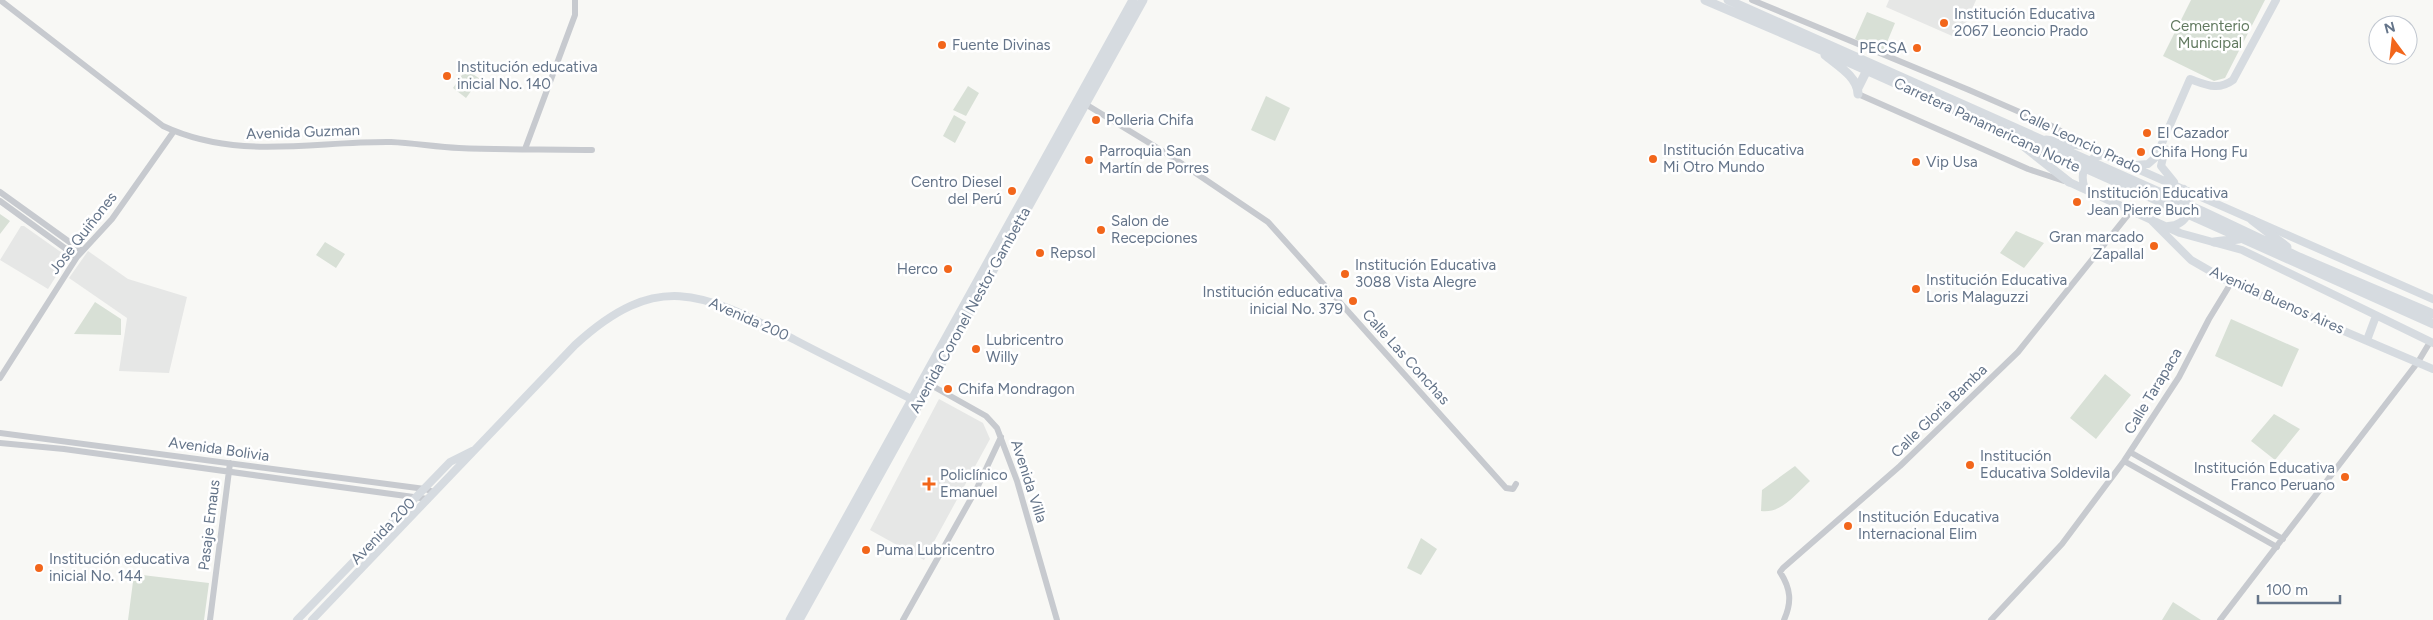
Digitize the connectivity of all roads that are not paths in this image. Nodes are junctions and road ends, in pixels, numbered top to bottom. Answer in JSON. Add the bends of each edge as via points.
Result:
{"nodes":[{"id":1,"x":0,"y":0,"type":"edge"},
{"id":2,"x":575,"y":0,"type":"edge"},
{"id":3,"x":1133,"y":0,"type":"edge"},
{"id":4,"x":1143,"y":0,"type":"edge"},
{"id":5,"x":1705,"y":0,"type":"edge"},
{"id":6,"x":1728,"y":0,"type":"edge"},
{"id":7,"x":1752,"y":0,"type":"edge"},
{"id":8,"x":2276,"y":0,"type":"edge"},
{"id":9,"x":1817,"y":48,"type":"junction"},
{"id":10,"x":1869,"y":67,"type":"junction"},
{"id":11,"x":2192,"y":80,"type":"junction"},
{"id":12,"x":1858,"y":91,"type":"junction"},
{"id":13,"x":1082,"y":102,"type":"junction"},
{"id":14,"x":174,"y":131,"type":"junction"},
{"id":15,"x":2006,"y":134,"type":"junction"},
{"id":16,"x":2041,"y":140,"type":"junction"},
{"id":17,"x":2085,"y":146,"type":"junction"},
{"id":18,"x":525,"y":149,"type":"junction"},
{"id":19,"x":592,"y":150,"type":"dead end"},
{"id":20,"x":2106,"y":154,"type":"junction"},
{"id":21,"x":2148,"y":164,"type":"junction"},
{"id":22,"x":2086,"y":165,"type":"junction"},
{"id":23,"x":2131,"y":165,"type":"junction"},
{"id":24,"x":2162,"y":170,"type":"junction"},
{"id":25,"x":2069,"y":182,"type":"junction"},
{"id":26,"x":2180,"y":187,"type":"junction"},
{"id":27,"x":2085,"y":190,"type":"junction"},
{"id":28,"x":0,"y":192,"type":"edge"},
{"id":29,"x":0,"y":201,"type":"edge"},
{"id":30,"x":2131,"y":211,"type":"junction"},
{"id":31,"x":2188,"y":214,"type":"junction"},
{"id":32,"x":2150,"y":220,"type":"junction"},
{"id":33,"x":2252,"y":220,"type":"junction"},
{"id":34,"x":2166,"y":226,"type":"junction"},
{"id":35,"x":2180,"y":233,"type":"junction"},
{"id":36,"x":2240,"y":238,"type":"junction"},
{"id":37,"x":2214,"y":242,"type":"junction"},
{"id":38,"x":2178,"y":249,"type":"junction"},
{"id":39,"x":80,"y":254,"type":"junction"},
{"id":40,"x":2299,"y":257,"type":"junction"},
{"id":41,"x":2231,"y":282,"type":"junction"},
{"id":42,"x":2433,"y":299,"type":"edge"},
{"id":43,"x":2433,"y":314,"type":"edge"},
{"id":44,"x":2376,"y":316,"type":"junction"},
{"id":45,"x":2433,"y":324,"type":"edge"},
{"id":46,"x":2367,"y":340,"type":"junction"},
{"id":47,"x":2432,"y":342,"type":"edge"},
{"id":48,"x":2418,"y":362,"type":"junction"},
{"id":49,"x":2433,"y":369,"type":"edge"},
{"id":50,"x":0,"y":378,"type":"edge"},
{"id":51,"x":929,"y":384,"type":"junction"},
{"id":52,"x":916,"y":401,"type":"junction"},
{"id":53,"x":0,"y":433,"type":"edge"},
{"id":54,"x":1001,"y":437,"type":"junction"},
{"id":55,"x":0,"y":443,"type":"edge"},
{"id":56,"x":474,"y":450,"type":"junction"},
{"id":57,"x":2130,"y":452,"type":"junction"},
{"id":58,"x":2124,"y":462,"type":"junction"},
{"id":59,"x":230,"y":463,"type":"junction"},
{"id":60,"x":229,"y":472,"type":"junction"},
{"id":61,"x":1516,"y":484,"type":"dead end"},
{"id":62,"x":425,"y":489,"type":"junction"},
{"id":63,"x":434,"y":492,"type":"junction"},
{"id":64,"x":418,"y":496,"type":"junction"},
{"id":65,"x":428,"y":499,"type":"junction"},
{"id":66,"x":2283,"y":539,"type":"junction"},
{"id":67,"x":2277,"y":547,"type":"junction"},
{"id":68,"x":210,"y":620,"type":"edge"},
{"id":69,"x":298,"y":620,"type":"edge"},
{"id":70,"x":312,"y":620,"type":"edge"},
{"id":71,"x":790,"y":620,"type":"edge"},
{"id":72,"x":799,"y":620,"type":"edge"},
{"id":73,"x":903,"y":620,"type":"edge"},
{"id":74,"x":1057,"y":620,"type":"edge"},
{"id":75,"x":1784,"y":620,"type":"edge"},
{"id":76,"x":1991,"y":620,"type":"edge"},
{"id":77,"x":2220,"y":620,"type":"edge"}],
"edges":[{"from":1,"to":14,"type":"street","name":"Avenida Guzman","via":[[163,126]]},
{"from":2,"to":18,"type":"street","via":[[575,15]]},
{"from":3,"to":13,"type":"highway","name":"Avenida Coronel Nestor Gambetta"},
{"from":4,"to":13,"type":"highway","name":"Avenida Coronel Nestor Gambetta"},
{"from":5,"to":9,"type":"highway","name":"Carretera Panamericana Norte"},
{"from":6,"to":10,"type":"highway","name":"Carretera Panamericana Norte"},
{"from":7,"to":17,"type":"street","name":"Calle Leoncio Prado","via":[[2020,112]]},
{"from":8,"to":11,"type":"main road","via":[[2233,80],[2215,87]]},
{"from":9,"to":10,"type":"highway","name":"Carretera Panamericana Norte"},
{"from":9,"to":12,"type":"highway","via":[[1852,78]]},
{"from":10,"to":12,"type":"highway"},
{"from":10,"to":15,"type":"highway","name":"Carretera Panamericana Norte"},
{"from":10,"to":16,"type":"highway","name":"Carretera Panamericana Norte"},
{"from":11,"to":21,"type":"main road","via":[[2156,157]]},
{"from":11,"to":24,"type":"main road","via":[[2161,159]]},
{"from":12,"to":25,"type":"street","name":"Avenida Buenos Aires","via":[[2028,169]]},
{"from":13,"to":51,"type":"highway","name":"Avenida Coronel Nestor Gambetta"},
{"from":13,"to":52,"type":"highway","name":"Avenida Coronel Nestor Gambetta"},
{"from":13,"to":61,"type":"street","name":"Calle Las Conchas","via":[[1169,155],[1268,222],[1506,488],[1513,489]]},
{"from":14,"to":18,"type":"street","name":"Avenida Guzman","via":[[246,148],[393,142],[458,148]]},
{"from":14,"to":39,"type":"street","name":"Jose Quiñones","via":[[112,219]]},
{"from":15,"to":22,"type":"highway","name":"Carretera Panamericana Norte"},
{"from":15,"to":25,"type":"highway"},
{"from":16,"to":17,"type":"highway"},
{"from":16,"to":22,"type":"highway","name":"Carretera Panamericana Norte"},
{"from":17,"to":20,"type":"main road","name":"Calle Leoncio Prado"},
{"from":18,"to":19,"type":"street","name":"Avenida Guzman"},
{"from":20,"to":22,"type":"main road","via":[[2096,156]]},
{"from":20,"to":23,"type":"main road","name":"Calle Leoncio Prado"},
{"from":21,"to":23,"type":"main road"},
{"from":21,"to":24,"type":"main road"},
{"from":22,"to":27,"type":"main road","via":[[2082,179]]},
{"from":22,"to":31,"type":"highway","name":"Carretera Panamericana Norte"},
{"from":23,"to":26,"type":"main road","name":"Calle Leoncio Prado"},
{"from":24,"to":26,"type":"main road"},
{"from":25,"to":27,"type":"main road","name":"Avenida Buenos Aires"},
{"from":26,"to":31,"type":"main road","via":[[2189,196]]},
{"from":26,"to":33,"type":"main road","name":"Calle Leoncio Prado"},
{"from":27,"to":30,"type":"main road","name":"Avenida Buenos Aires"},
{"from":28,"to":39,"type":"street"},
{"from":29,"to":39,"type":"street"},
{"from":30,"to":32,"type":"main road","name":"Avenida Buenos Aires"},
{"from":30,"to":75,"type":"street","name":"Calle Gloria Bamba","via":[[2018,352],[1900,466],[1783,568],[1780,572],[1787,583],[1791,603]]},
{"from":31,"to":34,"type":"main road","via":[[2176,225]]},
{"from":31,"to":35,"type":"main road"},
{"from":31,"to":36,"type":"highway","name":"Carretera Panamericana Norte"},
{"from":31,"to":40,"type":"highway","name":"Carretera Panamericana Norte"},
{"from":32,"to":34,"type":"main road"},
{"from":32,"to":38,"type":"main road","name":"Avenida Buenos Aires"},
{"from":33,"to":40,"type":"highway"},
{"from":33,"to":42,"type":"main road","name":"Calle Leoncio Prado"},
{"from":34,"to":35,"type":"main road"},
{"from":35,"to":37,"type":"main road"},
{"from":35,"to":38,"type":"main road"},
{"from":36,"to":37,"type":"highway"},
{"from":36,"to":45,"type":"highway","name":"Carretera Panamericana Norte"},
{"from":37,"to":44,"type":"main road","via":[[2242,250]]},
{"from":38,"to":41,"type":"main road","name":"Avenida Buenos Aires"},
{"from":39,"to":50,"type":"street","name":"Jose Quiñones"},
{"from":40,"to":43,"type":"highway","name":"Carretera Panamericana Norte"},
{"from":41,"to":46,"type":"main road","name":"Avenida Buenos Aires"},
{"from":41,"to":57,"type":"street","name":"Calle Tarapaca","via":[[2179,377]]},
{"from":44,"to":46,"type":"main road"},
{"from":44,"to":47,"type":"main road"},
{"from":46,"to":48,"type":"main road","name":"Avenida Buenos Aires"},
{"from":47,"to":48,"type":"street"},
{"from":48,"to":49,"type":"main road","name":"Avenida Buenos Aires"},
{"from":48,"to":66,"type":"street"},
{"from":51,"to":52,"type":"highway","name":"Avenida Coronel Nestor Gambetta"},
{"from":51,"to":54,"type":"street","name":"Avenida Villa","via":[[986,416]]},
{"from":52,"to":56,"type":"main road","name":"Avenida 200","via":[[728,307],[698,298],[654,298],[623,308],[593,328]]},
{"from":52,"to":71,"type":"highway","name":"Avenida Coronel Nestor Gambetta"},
{"from":52,"to":72,"type":"highway","name":"Avenida Coronel Nestor Gambetta"},
{"from":53,"to":59,"type":"street","name":"Avenida Bolivia"},
{"from":54,"to":73,"type":"street","via":[[977,488]]},
{"from":54,"to":74,"type":"street","name":"Avenida Villa"},
{"from":55,"to":60,"type":"street","name":"Avenida Bolivia"},
{"from":56,"to":62,"type":"main road","name":"Avenida 200","via":[[450,462]]},
{"from":56,"to":63,"type":"main road","name":"Avenida 200"},
{"from":57,"to":58,"type":"street","name":"Calle Tarapaca"},
{"from":57,"to":66,"type":"street"},
{"from":58,"to":67,"type":"street"},
{"from":58,"to":76,"type":"street","name":"Calle Tarapaca","via":[[2062,544]]},
{"from":59,"to":60,"type":"street","name":"Pasaje Emaus"},
{"from":59,"to":62,"type":"street","name":"Avenida Bolivia"},
{"from":60,"to":64,"type":"street","name":"Avenida Bolivia"},
{"from":60,"to":68,"type":"street","name":"Pasaje Emaus"},
{"from":62,"to":63,"type":"street","name":"Avenida Bolivia"},
{"from":62,"to":64,"type":"main road","name":"Avenida 200"},
{"from":63,"to":65,"type":"main road","name":"Avenida 200"},
{"from":64,"to":65,"type":"street","name":"Avenida Bolivia"},
{"from":64,"to":69,"type":"main road","name":"Avenida 200"},
{"from":65,"to":70,"type":"main road","name":"Avenida 200"},
{"from":66,"to":67,"type":"street"},
{"from":67,"to":77,"type":"street"}]}
